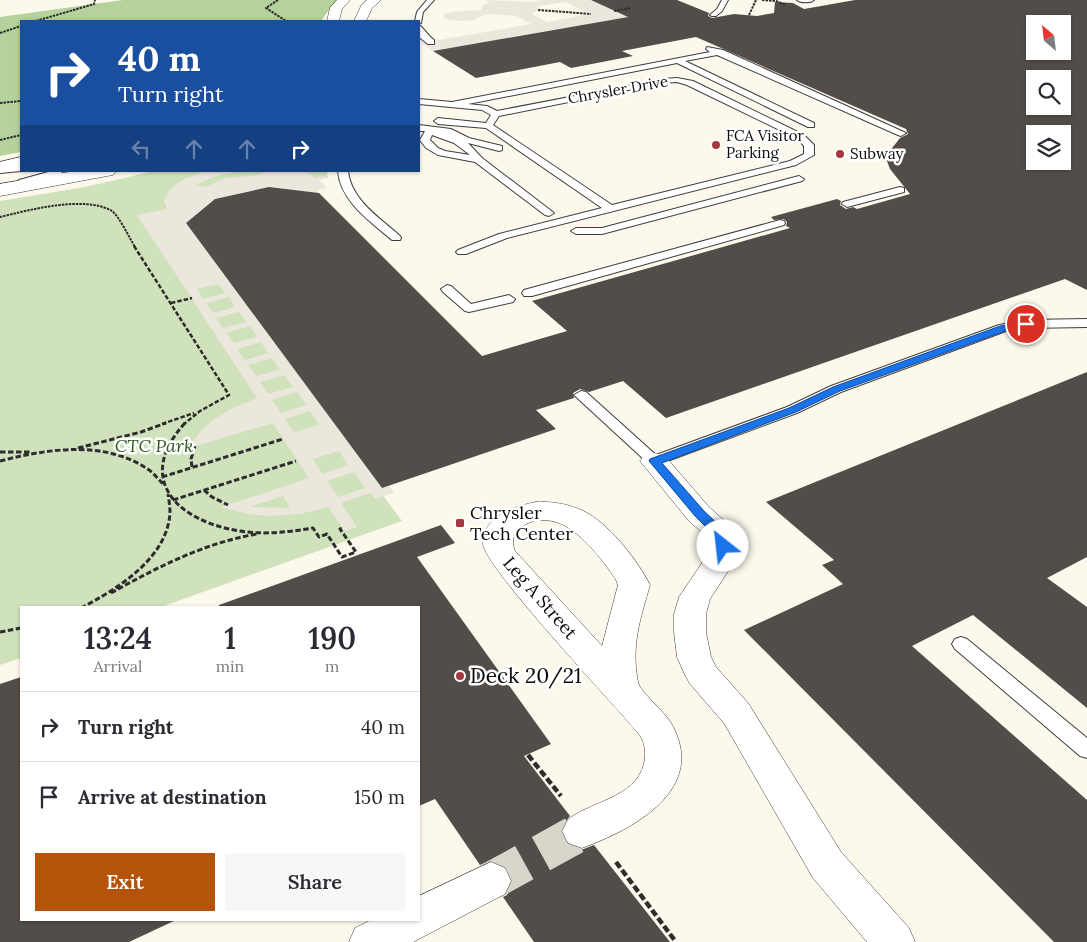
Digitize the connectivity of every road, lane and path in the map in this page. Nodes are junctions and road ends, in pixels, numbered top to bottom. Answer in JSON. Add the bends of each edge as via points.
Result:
{"nodes":[{"id":1,"x":95,"y":0,"type":"edge"},
{"id":2,"x":278,"y":0,"type":"edge"},
{"id":3,"x":344,"y":0,"type":"edge"},
{"id":4,"x":375,"y":0,"type":"edge"},
{"id":5,"x":431,"y":0,"type":"edge"},
{"id":6,"x":725,"y":0,"type":"edge"},
{"id":7,"x":756,"y":0,"type":"edge"},
{"id":8,"x":762,"y":0,"type":"edge"},
{"id":9,"x":800,"y":0,"type":"edge"},
{"id":10,"x":811,"y":0,"type":"edge"},
{"id":11,"x":631,"y":8,"type":"dead end"},
{"id":12,"x":794,"y":8,"type":"dead end"},
{"id":13,"x":538,"y":10,"type":"dead end"},
{"id":14,"x":614,"y":11,"type":"dead end"},
{"id":15,"x":591,"y":14,"type":"dead end"},
{"id":16,"x":714,"y":15,"type":"dead end"},
{"id":17,"x":749,"y":15,"type":"dead end"},
{"id":18,"x":40,"y":20,"type":"edge"},
{"id":19,"x":284,"y":20,"type":"edge"},
{"id":20,"x":333,"y":20,"type":"edge"},
{"id":21,"x":360,"y":20,"type":"edge"},
{"id":22,"x":418,"y":20,"type":"edge"},
{"id":23,"x":20,"y":26,"type":"edge"},
{"id":24,"x":420,"y":30,"type":"edge"},
{"id":25,"x":0,"y":34,"type":"edge"},
{"id":26,"x":431,"y":42,"type":"dead end"},
{"id":27,"x":702,"y":46,"type":"dead end"},
{"id":28,"x":720,"y":52,"type":"junction"},
{"id":29,"x":677,"y":60,"type":"junction"},
{"id":30,"x":20,"y":101,"type":"edge"},
{"id":31,"x":420,"y":102,"type":"edge"},
{"id":32,"x":0,"y":103,"type":"edge"},
{"id":33,"x":449,"y":104,"type":"junction"},
{"id":34,"x":496,"y":114,"type":"junction"},
{"id":35,"x":420,"y":119,"type":"edge"},
{"id":36,"x":811,"y":125,"type":"dead end"},
{"id":37,"x":488,"y":126,"type":"junction"},
{"id":38,"x":420,"y":128,"type":"edge"},
{"id":39,"x":420,"y":128,"type":"edge"},
{"id":40,"x":430,"y":132,"type":"junction"},
{"id":41,"x":901,"y":133,"type":"dead end"},
{"id":42,"x":20,"y":136,"type":"edge"},
{"id":43,"x":0,"y":140,"type":"edge"},
{"id":44,"x":500,"y":148,"type":"dead end"},
{"id":45,"x":468,"y":157,"type":"junction"},
{"id":46,"x":478,"y":160,"type":"junction"},
{"id":47,"x":20,"y":162,"type":"edge"},
{"id":48,"x":20,"y":168,"type":"edge"},
{"id":49,"x":0,"y":169,"type":"edge"},
{"id":50,"x":33,"y":172,"type":"edge"},
{"id":51,"x":60,"y":172,"type":"edge"},
{"id":52,"x":101,"y":172,"type":"edge"},
{"id":53,"x":343,"y":172,"type":"edge"},
{"id":54,"x":800,"y":179,"type":"dead end"},
{"id":55,"x":0,"y":190,"type":"edge"},
{"id":56,"x":900,"y":190,"type":"dead end"},
{"id":57,"x":847,"y":204,"type":"dead end"},
{"id":58,"x":611,"y":209,"type":"junction"},
{"id":59,"x":549,"y":212,"type":"dead end"},
{"id":60,"x":0,"y":217,"type":"edge"},
{"id":61,"x":780,"y":223,"type":"dead end"},
{"id":62,"x":576,"y":231,"type":"dead end"},
{"id":63,"x":396,"y":238,"type":"dead end"},
{"id":64,"x":462,"y":252,"type":"dead end"},
{"id":65,"x":448,"y":289,"type":"dead end"},
{"id":66,"x":528,"y":293,"type":"dead end"},
{"id":67,"x":192,"y":298,"type":"dead end"},
{"id":68,"x":509,"y":299,"type":"dead end"},
{"id":69,"x":171,"y":303,"type":"junction"},
{"id":70,"x":1087,"y":323,"type":"edge"},
{"id":71,"x":582,"y":395,"type":"dead end"},
{"id":72,"x":204,"y":408,"type":"junction"},
{"id":73,"x":283,"y":439,"type":"dead end"},
{"id":74,"x":196,"y":446,"type":"dead end"},
{"id":75,"x":57,"y":450,"type":"junction"},
{"id":76,"x":0,"y":452,"type":"edge"},
{"id":77,"x":0,"y":461,"type":"edge"},
{"id":78,"x":296,"y":461,"type":"dead end"},
{"id":79,"x":654,"y":461,"type":"junction"},
{"id":80,"x":192,"y":468,"type":"junction"},
{"id":81,"x":162,"y":477,"type":"junction"},
{"id":82,"x":166,"y":489,"type":"junction"},
{"id":83,"x":204,"y":490,"type":"junction"},
{"id":84,"x":173,"y":500,"type":"junction"},
{"id":85,"x":228,"y":505,"type":"dead end"},
{"id":86,"x":342,"y":528,"type":"dead end"},
{"id":87,"x":270,"y":533,"type":"junction"},
{"id":88,"x":86,"y":605,"type":"joint"},
{"id":89,"x":20,"y":628,"type":"edge"},
{"id":90,"x":0,"y":632,"type":"edge"},
{"id":91,"x":961,"y":644,"type":"dead end"},
{"id":92,"x":621,"y":688,"type":"junction"},
{"id":93,"x":1087,"y":750,"type":"edge"},
{"id":94,"x":528,"y":755,"type":"dead end"},
{"id":95,"x":560,"y":796,"type":"dead end"},
{"id":96,"x":582,"y":831,"type":"tunnel mouth"},
{"id":97,"x":616,"y":862,"type":"dead end"},
{"id":98,"x":491,"y":881,"type":"tunnel mouth"},
{"id":99,"x":420,"y":916,"type":"edge"},
{"id":100,"x":412,"y":921,"type":"edge"},
{"id":101,"x":370,"y":942,"type":"edge"},
{"id":102,"x":676,"y":942,"type":"edge"},
{"id":103,"x":894,"y":942,"type":"edge"}],
"edges":[{"from":1,"to":18,"type":"path","via":[[94,4]]},
{"from":2,"to":19,"type":"path","via":[[266,8]]},
{"from":3,"to":20,"type":"street","via":[[336,8]]},
{"from":4,"to":21,"type":"street","via":[[367,6]]},
{"from":5,"to":22,"type":"lane","via":[[420,12]]},
{"from":6,"to":16,"type":"lane"},
{"from":7,"to":17,"type":"path"},
{"from":8,"to":12,"type":"path"},
{"from":9,"to":10,"type":"lane"},
{"from":11,"to":14,"type":"path"},
{"from":13,"to":15,"type":"path"},
{"from":23,"to":25,"type":"path"},
{"from":24,"to":26,"type":"lane"},
{"from":27,"to":28,"type":"lane"},
{"from":28,"to":29,"type":"lane"},
{"from":28,"to":41,"type":"lane"},
{"from":29,"to":33,"type":"lane"},
{"from":29,"to":36,"type":"lane"},
{"from":30,"to":32,"type":"path"},
{"from":31,"to":33,"type":"lane","name":"Chrysler Drive"},
{"from":33,"to":34,"type":"lane","name":"Chrysler Drive","via":[[484,108]]},
{"from":34,"to":37,"type":"lane"},
{"from":34,"to":58,"type":"lane","name":"Chrysler Drive","via":[[677,80],[690,83],[801,138],[809,145],[809,154],[793,162]]},
{"from":35,"to":37,"type":"lane"},
{"from":37,"to":58,"type":"lane"},
{"from":38,"to":40,"type":"lane"},
{"from":39,"to":44,"type":"lane","via":[[448,131],[466,140]]},
{"from":40,"to":45,"type":"lane"},
{"from":40,"to":45,"type":"lane","via":[[426,143],[438,152]]},
{"from":40,"to":46,"type":"lane","via":[[459,142],[475,153]]},
{"from":42,"to":43,"type":"path"},
{"from":45,"to":46,"type":"lane"},
{"from":46,"to":59,"type":"lane"},
{"from":47,"to":49,"type":"street"},
{"from":48,"to":49,"type":"lane"},
{"from":50,"to":51,"type":"lane","via":[[40,175]]},
{"from":51,"to":55,"type":"lane"},
{"from":52,"to":55,"type":"street"},
{"from":53,"to":63,"type":"lane","via":[[342,177],[352,197]]},
{"from":54,"to":62,"type":"lane","via":[[602,231]]},
{"from":56,"to":57,"type":"lane"},
{"from":58,"to":64,"type":"lane","name":"Chrysler Drive","via":[[503,236]]},
{"from":60,"to":69,"type":"path","via":[[72,205],[96,206],[111,211]]},
{"from":61,"to":66,"type":"lane"},
{"from":65,"to":68,"type":"lane","via":[[469,308]]},
{"from":67,"to":69,"type":"path"},
{"from":69,"to":72,"type":"path","via":[[229,395]]},
{"from":70,"to":79,"type":"lane","via":[[1026,324],[1003,328]]},
{"from":71,"to":79,"type":"lane"},
{"from":72,"to":75,"type":"path","via":[[130,435]]},
{"from":72,"to":81,"type":"path","via":[[170,440],[162,458]]},
{"from":73,"to":80,"type":"path"},
{"from":74,"to":80,"type":"path","via":[[191,459]]},
{"from":75,"to":76,"type":"path"},
{"from":75,"to":77,"type":"path"},
{"from":75,"to":82,"type":"path","via":[[94,450],[126,457],[150,470]]},
{"from":78,"to":83,"type":"path"},
{"from":79,"to":103,"type":"street","via":[[699,514],[717,530],[723,546],[717,565],[695,597],[690,614],[694,657],[702,675],[736,713],[827,865]]},
{"from":80,"to":81,"type":"path"},
{"from":81,"to":82,"type":"path"},
{"from":82,"to":84,"type":"path"},
{"from":82,"to":88,"type":"path","via":[[170,516],[158,546],[129,578]]},
{"from":83,"to":84,"type":"path"},
{"from":83,"to":85,"type":"path"},
{"from":84,"to":87,"type":"path","via":[[208,523]]},
{"from":86,"to":87,"type":"path","via":[[356,552],[342,557],[327,534],[319,537],[313,528]]},
{"from":87,"to":88,"type":"path","via":[[238,537],[195,550]]},
{"from":89,"to":90,"type":"path"},
{"from":91,"to":93,"type":"lane"},
{"from":92,"to":92,"type":"street","name":"Leg A Street","via":[[618,642],[634,585],[628,572],[586,526],[562,512],[535,511],[512,520],[498,537],[498,548],[504,558],[542,605]]},
{"from":92,"to":96,"type":"street","name":"Leg A Street","via":[[660,734],[664,753],[662,770],[641,800]]},
{"from":94,"to":95,"type":"path"},
{"from":97,"to":102,"type":"path"},
{"from":98,"to":99,"type":"street"},
{"from":100,"to":101,"type":"street"}]}
